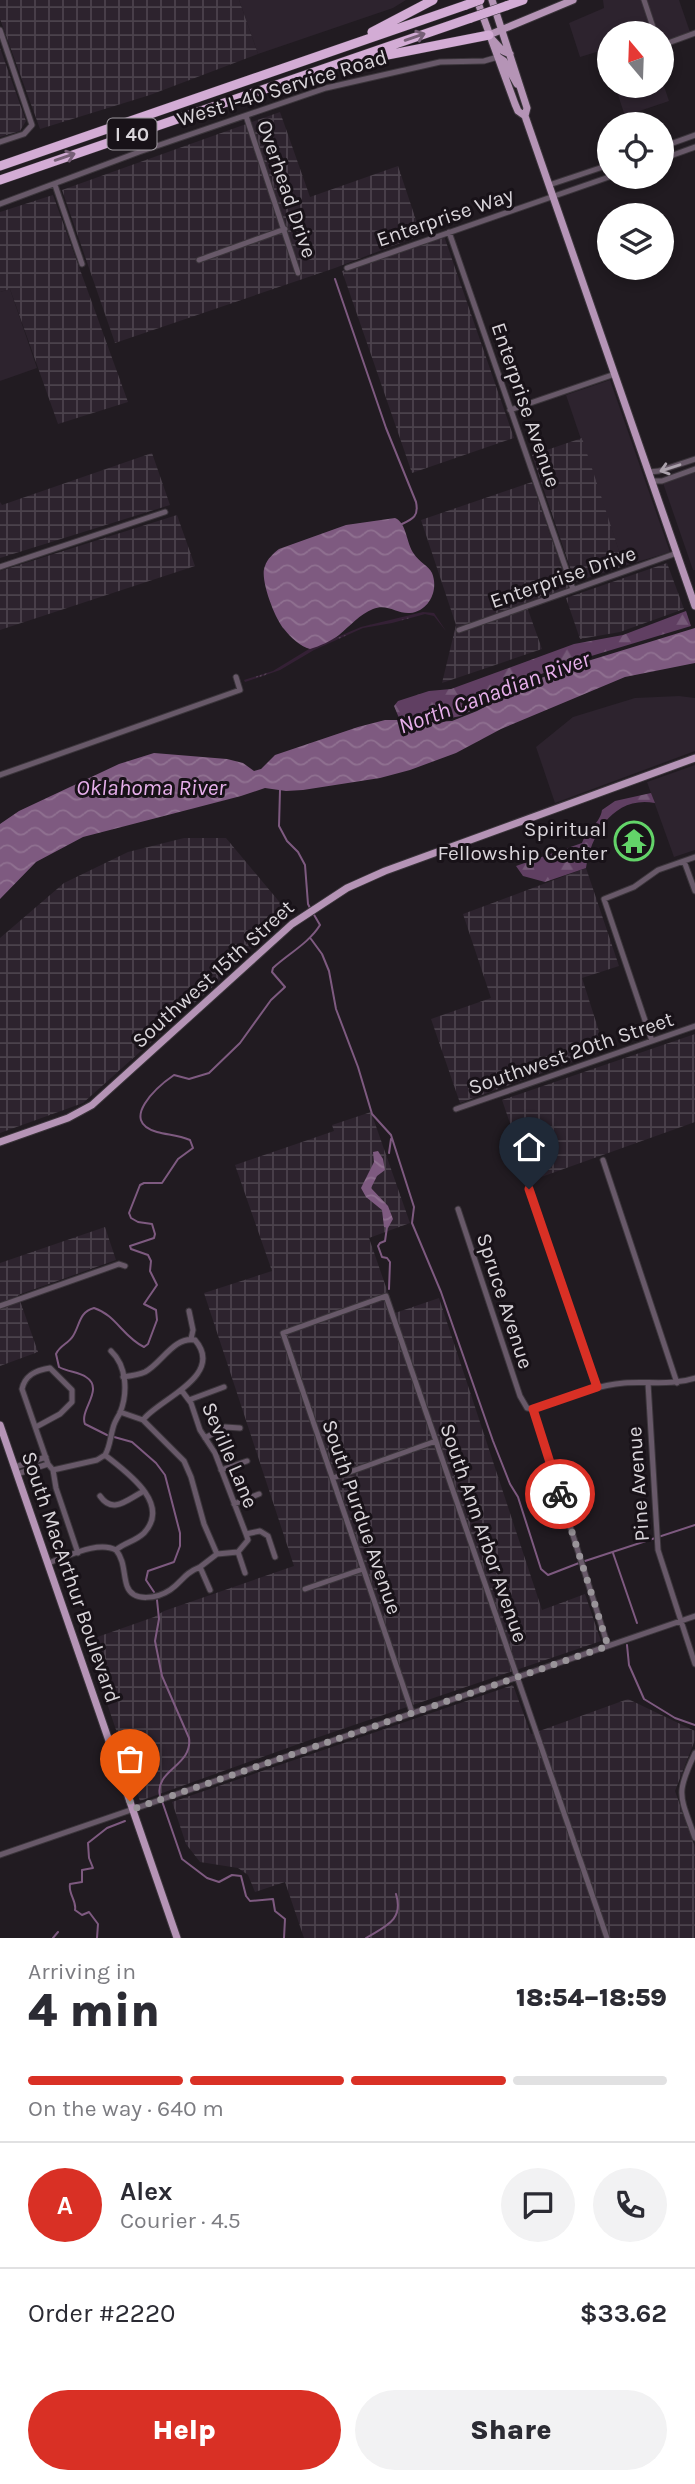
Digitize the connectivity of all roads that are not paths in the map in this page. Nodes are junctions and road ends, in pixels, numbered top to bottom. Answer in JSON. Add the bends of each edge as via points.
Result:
{"nodes":[{"id":1,"x":433,"y":0,"type":"edge"},
{"id":2,"x":479,"y":0,"type":"edge"},
{"id":3,"x":492,"y":0,"type":"edge"},
{"id":4,"x":523,"y":0,"type":"edge"},
{"id":5,"x":572,"y":0,"type":"edge"},
{"id":6,"x":644,"y":0,"type":"edge"},
{"id":7,"x":651,"y":21,"type":"edge"},
{"id":8,"x":513,"y":25,"type":"junction"},
{"id":9,"x":0,"y":30,"type":"edge"},
{"id":10,"x":502,"y":30,"type":"junction"},
{"id":11,"x":695,"y":33,"type":"edge"},
{"id":12,"x":490,"y":36,"type":"junction"},
{"id":13,"x":674,"y":41,"type":"edge"},
{"id":14,"x":509,"y":50,"type":"junction"},
{"id":15,"x":330,"y":51,"type":"junction"},
{"id":16,"x":498,"y":57,"type":"junction"},
{"id":17,"x":484,"y":61,"type":"junction"},
{"id":18,"x":327,"y":67,"type":"junction"},
{"id":19,"x":501,"y":68,"type":"junction"},
{"id":20,"x":520,"y":89,"type":"junction"},
{"id":21,"x":246,"y":116,"type":"junction"},
{"id":22,"x":525,"y":116,"type":"junction"},
{"id":23,"x":695,"y":135,"type":"edge"},
{"id":24,"x":0,"y":142,"type":"edge"},
{"id":25,"x":674,"y":143,"type":"edge"},
{"id":26,"x":695,"y":147,"type":"edge"},
{"id":27,"x":674,"y":155,"type":"edge"},
{"id":28,"x":0,"y":166,"type":"edge"},
{"id":29,"x":597,"y":169,"type":"edge"},
{"id":30,"x":578,"y":176,"type":"junction"},
{"id":31,"x":0,"y":180,"type":"edge"},
{"id":32,"x":597,"y":181,"type":"edge"},
{"id":33,"x":55,"y":185,"type":"junction"},
{"id":34,"x":550,"y":186,"type":"junction"},
{"id":35,"x":582,"y":186,"type":"junction"},
{"id":36,"x":553,"y":196,"type":"junction"},
{"id":37,"x":0,"y":204,"type":"edge"},
{"id":38,"x":285,"y":229,"type":"junction"},
{"id":39,"x":449,"y":232,"type":"junction"},
{"id":40,"x":199,"y":260,"type":"dead end"},
{"id":41,"x":82,"y":264,"type":"dead end"},
{"id":42,"x":347,"y":268,"type":"dead end"},
{"id":43,"x":298,"y":273,"type":"dead end"},
{"id":44,"x":615,"y":374,"type":"junction"},
{"id":45,"x":510,"y":410,"type":"junction"},
{"id":46,"x":693,"y":460,"type":"edge"},
{"id":47,"x":694,"y":469,"type":"edge"},
{"id":48,"x":649,"y":472,"type":"junction"},
{"id":49,"x":652,"y":481,"type":"junction"},
{"id":50,"x":165,"y":512,"type":"dead end"},
{"id":51,"x":677,"y":553,"type":"junction"},
{"id":52,"x":0,"y":567,"type":"edge"},
{"id":53,"x":573,"y":589,"type":"junction"},
{"id":54,"x":695,"y":606,"type":"edge"},
{"id":55,"x":459,"y":630,"type":"dead end"},
{"id":56,"x":236,"y":677,"type":"dead end"},
{"id":57,"x":695,"y":758,"type":"edge"},
{"id":58,"x":0,"y":775,"type":"edge"},
{"id":59,"x":695,"y":857,"type":"edge"},
{"id":60,"x":684,"y":861,"type":"junction"},
{"id":61,"x":695,"y":891,"type":"edge"},
{"id":62,"x":695,"y":1026,"type":"edge"},
{"id":63,"x":652,"y":1041,"type":"junction"},
{"id":64,"x":456,"y":1109,"type":"dead end"},
{"id":65,"x":0,"y":1142,"type":"edge"},
{"id":66,"x":603,"y":1160,"type":"dead end"},
{"id":67,"x":529,"y":1189,"type":"dead end"},
{"id":68,"x":458,"y":1209,"type":"dead end"},
{"id":69,"x":125,"y":1266,"type":"dead end"},
{"id":70,"x":386,"y":1296,"type":"joint"},
{"id":71,"x":0,"y":1306,"type":"edge"},
{"id":72,"x":190,"y":1311,"type":"dead end"},
{"id":73,"x":191,"y":1339,"type":"junction"},
{"id":74,"x":111,"y":1351,"type":"dead end"},
{"id":75,"x":123,"y":1377,"type":"junction"},
{"id":76,"x":695,"y":1378,"type":"edge"},
{"id":77,"x":648,"y":1383,"type":"junction"},
{"id":78,"x":677,"y":1383,"type":"junction"},
{"id":79,"x":224,"y":1387,"type":"dead end"},
{"id":80,"x":597,"y":1387,"type":"junction"},
{"id":81,"x":182,"y":1391,"type":"junction"},
{"id":82,"x":189,"y":1400,"type":"junction"},
{"id":83,"x":533,"y":1409,"type":"junction"},
{"id":84,"x":120,"y":1412,"type":"junction"},
{"id":85,"x":142,"y":1420,"type":"junction"},
{"id":86,"x":0,"y":1425,"type":"edge"},
{"id":87,"x":36,"y":1427,"type":"junction"},
{"id":88,"x":240,"y":1428,"type":"dead end"},
{"id":89,"x":205,"y":1438,"type":"junction"},
{"id":90,"x":436,"y":1441,"type":"junction"},
{"id":91,"x":105,"y":1455,"type":"junction"},
{"id":92,"x":46,"y":1457,"type":"junction"},
{"id":93,"x":247,"y":1461,"type":"dead end"},
{"id":94,"x":48,"y":1464,"type":"junction"},
{"id":95,"x":53,"y":1470,"type":"junction"},
{"id":96,"x":221,"y":1470,"type":"junction"},
{"id":97,"x":16,"y":1471,"type":"junction"},
{"id":98,"x":333,"y":1478,"type":"junction"},
{"id":99,"x":144,"y":1491,"type":"junction"},
{"id":100,"x":259,"y":1494,"type":"dead end"},
{"id":101,"x":100,"y":1496,"type":"dead end"},
{"id":102,"x":234,"y":1504,"type":"junction"},
{"id":103,"x":246,"y":1534,"type":"junction"},
{"id":104,"x":116,"y":1550,"type":"junction"},
{"id":105,"x":238,"y":1552,"type":"junction"},
{"id":106,"x":78,"y":1553,"type":"junction"},
{"id":107,"x":217,"y":1554,"type":"junction"},
{"id":108,"x":275,"y":1557,"type":"dead end"},
{"id":109,"x":48,"y":1563,"type":"junction"},
{"id":110,"x":200,"y":1567,"type":"junction"},
{"id":111,"x":363,"y":1569,"type":"junction"},
{"id":112,"x":245,"y":1573,"type":"dead end"},
{"id":113,"x":305,"y":1589,"type":"dead end"},
{"id":114,"x":210,"y":1590,"type":"dead end"},
{"id":115,"x":695,"y":1616,"type":"edge"},
{"id":116,"x":681,"y":1621,"type":"junction"},
{"id":117,"x":608,"y":1646,"type":"junction"},
{"id":118,"x":695,"y":1664,"type":"edge"},
{"id":119,"x":517,"y":1676,"type":"junction"},
{"id":120,"x":412,"y":1712,"type":"junction"},
{"id":121,"x":695,"y":1753,"type":"edge"},
{"id":122,"x":133,"y":1809,"type":"junction"},
{"id":123,"x":695,"y":1838,"type":"edge"},
{"id":124,"x":0,"y":1855,"type":"edge"},
{"id":125,"x":177,"y":1938,"type":"edge"},
{"id":126,"x":607,"y":1938,"type":"edge"}],
"edges":[{"from":1,"to":15,"type":"highway"},
{"from":2,"to":12,"type":"main road"},
{"from":2,"to":15,"type":"highway","number":"I 40","bridge":true},
{"from":3,"to":10,"type":"main road"},
{"from":18,"to":4,"type":"highway","number":"I 40","one_way":true,"bridge":true},
{"from":5,"to":8,"type":"main road"},
{"from":6,"to":7,"type":"street"},
{"from":8,"to":10,"type":"main road"},
{"from":8,"to":14,"type":"main road"},
{"from":9,"to":24,"type":"street","via":[[32,125],[23,134]]},
{"from":10,"to":12,"type":"main road"},
{"from":10,"to":14,"type":"main road"},
{"from":11,"to":13,"type":"street"},
{"from":12,"to":14,"type":"main road","via":[[500,49]]},
{"from":12,"to":16,"type":"main road"},
{"from":12,"to":18,"type":"highway"},
{"from":14,"to":20,"type":"main road"},
{"from":15,"to":28,"type":"highway","number":"I 40"},
{"from":16,"to":17,"type":"street","name":"West I-40 Service Road"},
{"from":16,"to":19,"type":"main road"},
{"from":16,"to":20,"type":"main road","via":[[505,61]]},
{"from":17,"to":19,"type":"street","name":"West I-40 Service Road"},
{"from":17,"to":21,"type":"street","name":"West I-40 Service Road","via":[[446,61],[376,75]]},
{"from":31,"to":18,"type":"highway","number":"I 40","one_way":true},
{"from":19,"to":22,"type":"main road","via":[[518,111]]},
{"from":20,"to":22,"type":"main road"},
{"from":21,"to":33,"type":"street","name":"West I-40 Service Road"},
{"from":21,"to":38,"type":"street","name":"Overhead Drive"},
{"from":22,"to":34,"type":"main road"},
{"from":23,"to":25,"type":"street"},
{"from":26,"to":27,"type":"street"},
{"from":29,"to":30,"type":"street"},
{"from":30,"to":34,"type":"street"},
{"from":30,"to":35,"type":"street"},
{"from":32,"to":35,"type":"street","name":"Enterprise Way"},
{"from":33,"to":37,"type":"street","name":"West I-40 Service Road"},
{"from":33,"to":41,"type":"street"},
{"from":34,"to":36,"type":"main road"},
{"from":35,"to":36,"type":"street","name":"Enterprise Way"},
{"from":36,"to":39,"type":"street","name":"Enterprise Way"},
{"from":36,"to":44,"type":"main road"},
{"from":38,"to":40,"type":"street"},
{"from":38,"to":43,"type":"street","name":"Overhead Drive"},
{"from":39,"to":42,"type":"street","name":"Enterprise Way"},
{"from":39,"to":45,"type":"street","name":"Enterprise Avenue"},
{"from":44,"to":45,"type":"street"},
{"from":44,"to":48,"type":"main road"},
{"from":45,"to":53,"type":"street","name":"Enterprise Avenue"},
{"from":46,"to":47,"type":"street"},
{"from":46,"to":48,"type":"street","one_way":true},
{"from":47,"to":49,"type":"street"},
{"from":48,"to":49,"type":"main road"},
{"from":49,"to":51,"type":"main road"},
{"from":50,"to":52,"type":"street"},
{"from":51,"to":53,"type":"street","name":"Enterprise Drive"},
{"from":51,"to":54,"type":"main road"},
{"from":53,"to":55,"type":"street","name":"Enterprise Drive"},
{"from":56,"to":58,"type":"street","via":[[240,690]]},
{"from":57,"to":65,"type":"main road","name":"Southwest 15th Street","via":[[385,871],[332,897],[292,924],[92,1105]]},
{"from":59,"to":60,"type":"street"},
{"from":60,"to":61,"type":"street"},
{"from":60,"to":63,"type":"street","via":[[604,899]]},
{"from":62,"to":63,"type":"street","name":"Southwest 20th Street"},
{"from":63,"to":64,"type":"street","name":"Southwest 20th Street"},
{"from":66,"to":78,"type":"street"},
{"from":67,"to":80,"type":"street"},
{"from":68,"to":83,"type":"street","name":"Spruce Avenue","via":[[523,1403]]},
{"from":69,"to":71,"type":"street","via":[[119,1264]]},
{"from":70,"to":90,"type":"street","name":"South Ann Arbor Avenue"},
{"from":70,"to":98,"type":"street","name":"South Purdue Avenue","via":[[283,1333]]},
{"from":72,"to":73,"type":"street","name":"Seville Lane"},
{"from":73,"to":75,"type":"street","via":[[175,1346],[146,1371]]},
{"from":73,"to":81,"type":"street","name":"Seville Lane","via":[[201,1348],[202,1363]]},
{"from":74,"to":75,"type":"street","via":[[125,1371]]},
{"from":75,"to":84,"type":"street"},
{"from":76,"to":78,"type":"street"},
{"from":77,"to":78,"type":"street"},
{"from":77,"to":80,"type":"street"},
{"from":77,"to":116,"type":"street","name":"Pine Avenue","via":[[656,1538]]},
{"from":79,"to":82,"type":"street"},
{"from":80,"to":83,"type":"street"},
{"from":81,"to":82,"type":"street","name":"Seville Lane"},
{"from":81,"to":85,"type":"street","name":"Seville Lane"},
{"from":82,"to":89,"type":"street","name":"Seville Lane"},
{"from":83,"to":117,"type":"street"},
{"from":84,"to":85,"type":"street"},
{"from":84,"to":91,"type":"street"},
{"from":85,"to":107,"type":"street","via":[[184,1461]]},
{"from":86,"to":97,"type":"main road","name":"South MacArthur Boulevard"},
{"from":87,"to":87,"type":"street","via":[[22,1390],[24,1381],[50,1368],[72,1390],[72,1402]]},
{"from":87,"to":92,"type":"street"},
{"from":88,"to":89,"type":"street","via":[[225,1427]]},
{"from":89,"to":96,"type":"street","name":"Seville Lane"},
{"from":90,"to":98,"type":"street"},
{"from":90,"to":119,"type":"street","name":"South Ann Arbor Avenue"},
{"from":91,"to":95,"type":"street"},
{"from":91,"to":99,"type":"street"},
{"from":92,"to":94,"type":"street"},
{"from":92,"to":97,"type":"street"},
{"from":93,"to":96,"type":"street"},
{"from":94,"to":95,"type":"street"},
{"from":94,"to":97,"type":"street"},
{"from":95,"to":106,"type":"street"},
{"from":96,"to":102,"type":"street","name":"Seville Lane"},
{"from":97,"to":109,"type":"main road","name":"South MacArthur Boulevard"},
{"from":98,"to":111,"type":"street","name":"South Purdue Avenue"},
{"from":99,"to":101,"type":"street","via":[[114,1506]]},
{"from":99,"to":104,"type":"street","via":[[151,1509],[149,1524],[141,1535]]},
{"from":100,"to":102,"type":"street"},
{"from":102,"to":103,"type":"street","name":"Seville Lane"},
{"from":103,"to":105,"type":"street","via":[[248,1540]]},
{"from":103,"to":108,"type":"street","via":[[260,1531],[268,1536]]},
{"from":104,"to":106,"type":"street","via":[[100,1547]]},
{"from":104,"to":110,"type":"street","via":[[128,1589],[141,1598],[169,1591],[184,1574]]},
{"from":105,"to":107,"type":"street"},
{"from":105,"to":112,"type":"street"},
{"from":106,"to":109,"type":"street"},
{"from":107,"to":110,"type":"street"},
{"from":109,"to":122,"type":"main road","name":"South MacArthur Boulevard"},
{"from":110,"to":114,"type":"street"},
{"from":111,"to":113,"type":"street"},
{"from":111,"to":120,"type":"street","name":"South Purdue Avenue"},
{"from":115,"to":116,"type":"street"},
{"from":116,"to":117,"type":"street"},
{"from":116,"to":118,"type":"street","name":"Pine Avenue"},
{"from":117,"to":119,"type":"street"},
{"from":119,"to":120,"type":"street"},
{"from":119,"to":126,"type":"street","name":"South Ann Arbor Avenue"},
{"from":120,"to":122,"type":"street"},
{"from":121,"to":123,"type":"street","via":[[680,1790]]},
{"from":122,"to":124,"type":"street"},
{"from":122,"to":125,"type":"main road","name":"South MacArthur Boulevard"}]}
